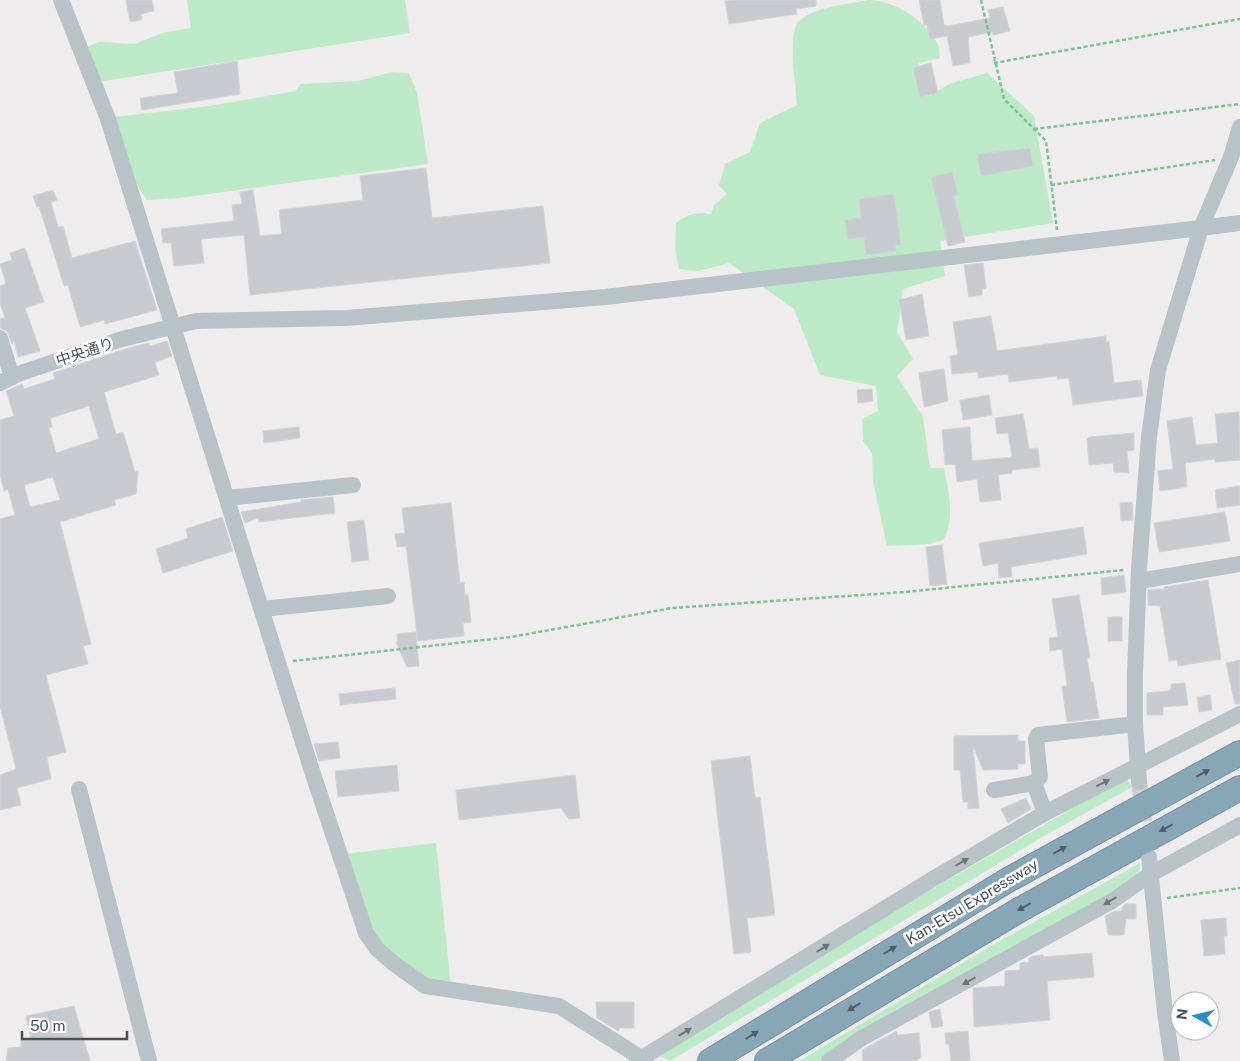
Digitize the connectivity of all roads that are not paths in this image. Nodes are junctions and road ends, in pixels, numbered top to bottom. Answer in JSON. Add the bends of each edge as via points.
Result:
{"nodes":[{"id":1,"x":61,"y":0,"type":"edge"},
{"id":2,"x":1240,"y":127,"type":"edge"},
{"id":3,"x":1240,"y":223,"type":"edge"},
{"id":4,"x":1202,"y":228,"type":"junction"},
{"id":5,"x":173,"y":325,"type":"junction"},
{"id":6,"x":0,"y":338,"type":"edge"},
{"id":7,"x":6,"y":380,"type":"edge"},
{"id":8,"x":353,"y":485,"type":"dead end"},
{"id":9,"x":227,"y":498,"type":"junction"},
{"id":10,"x":1240,"y":564,"type":"edge"},
{"id":11,"x":1139,"y":575,"type":"junction"},
{"id":12,"x":388,"y":596,"type":"dead end"},
{"id":13,"x":262,"y":609,"type":"junction"},
{"id":14,"x":1240,"y":714,"type":"edge"},
{"id":15,"x":1135,"y":724,"type":"junction"},
{"id":16,"x":1240,"y":753,"type":"edge"},
{"id":17,"x":1138,"y":775,"type":"junction"},
{"id":18,"x":1034,"y":783,"type":"junction"},
{"id":19,"x":1240,"y":788,"type":"edge"},
{"id":20,"x":79,"y":789,"type":"dead end"},
{"id":21,"x":994,"y":790,"type":"dead end"},
{"id":22,"x":1045,"y":813,"type":"junction"},
{"id":23,"x":1240,"y":825,"type":"edge"},
{"id":24,"x":1149,"y":858,"type":"tunnel mouth"},
{"id":25,"x":1151,"y":874,"type":"junction"},
{"id":26,"x":642,"y":1060,"type":"edge"},
{"id":27,"x":149,"y":1061,"type":"edge"},
{"id":28,"x":710,"y":1061,"type":"edge"},
{"id":29,"x":767,"y":1061,"type":"edge"},
{"id":30,"x":829,"y":1061,"type":"edge"},
{"id":31,"x":1172,"y":1061,"type":"edge"}],
"edges":[{"from":1,"to":5,"type":"street","via":[[108,118]]},
{"from":2,"to":4,"type":"street"},
{"from":3,"to":4,"type":"street","name":"中央通り"},
{"from":4,"to":5,"type":"street","name":"中央通り","via":[[604,297],[346,318],[196,321]]},
{"from":4,"to":11,"type":"street","via":[[1158,370],[1149,437]]},
{"from":5,"to":7,"type":"street","name":"中央通り","via":[[122,339]]},
{"from":5,"to":9,"type":"street"},
{"from":6,"to":7,"type":"street"},
{"from":8,"to":9,"type":"street"},
{"from":9,"to":13,"type":"street"},
{"from":10,"to":11,"type":"street"},
{"from":11,"to":15,"type":"street"},
{"from":12,"to":13,"type":"street"},
{"from":13,"to":26,"type":"street","via":[[366,933],[378,949],[425,986],[559,1006]]},
{"from":14,"to":17,"type":"street"},
{"from":15,"to":17,"type":"street"},
{"from":15,"to":18,"type":"street","via":[[1038,735],[1040,777]]},
{"from":28,"to":16,"type":"highway","name":"Kan-Etsu Expressway","one_way":true,"via":[[1008,880]]},
{"from":22,"to":17,"type":"street","one_way":true,"via":[[1110,779]]},
{"from":18,"to":21,"type":"street"},
{"from":18,"to":22,"type":"street"},
{"from":19,"to":29,"type":"highway","name":"Kan-Etsu Expressway","one_way":true,"via":[[1021,909]]},
{"from":20,"to":27,"type":"street"},
{"from":26,"to":22,"type":"street","one_way":true},
{"from":23,"to":25,"type":"street"},
{"from":24,"to":25,"type":"street"},
{"from":25,"to":30,"type":"street","one_way":true,"via":[[1112,901],[862,1038]]},
{"from":25,"to":31,"type":"street"}]}
